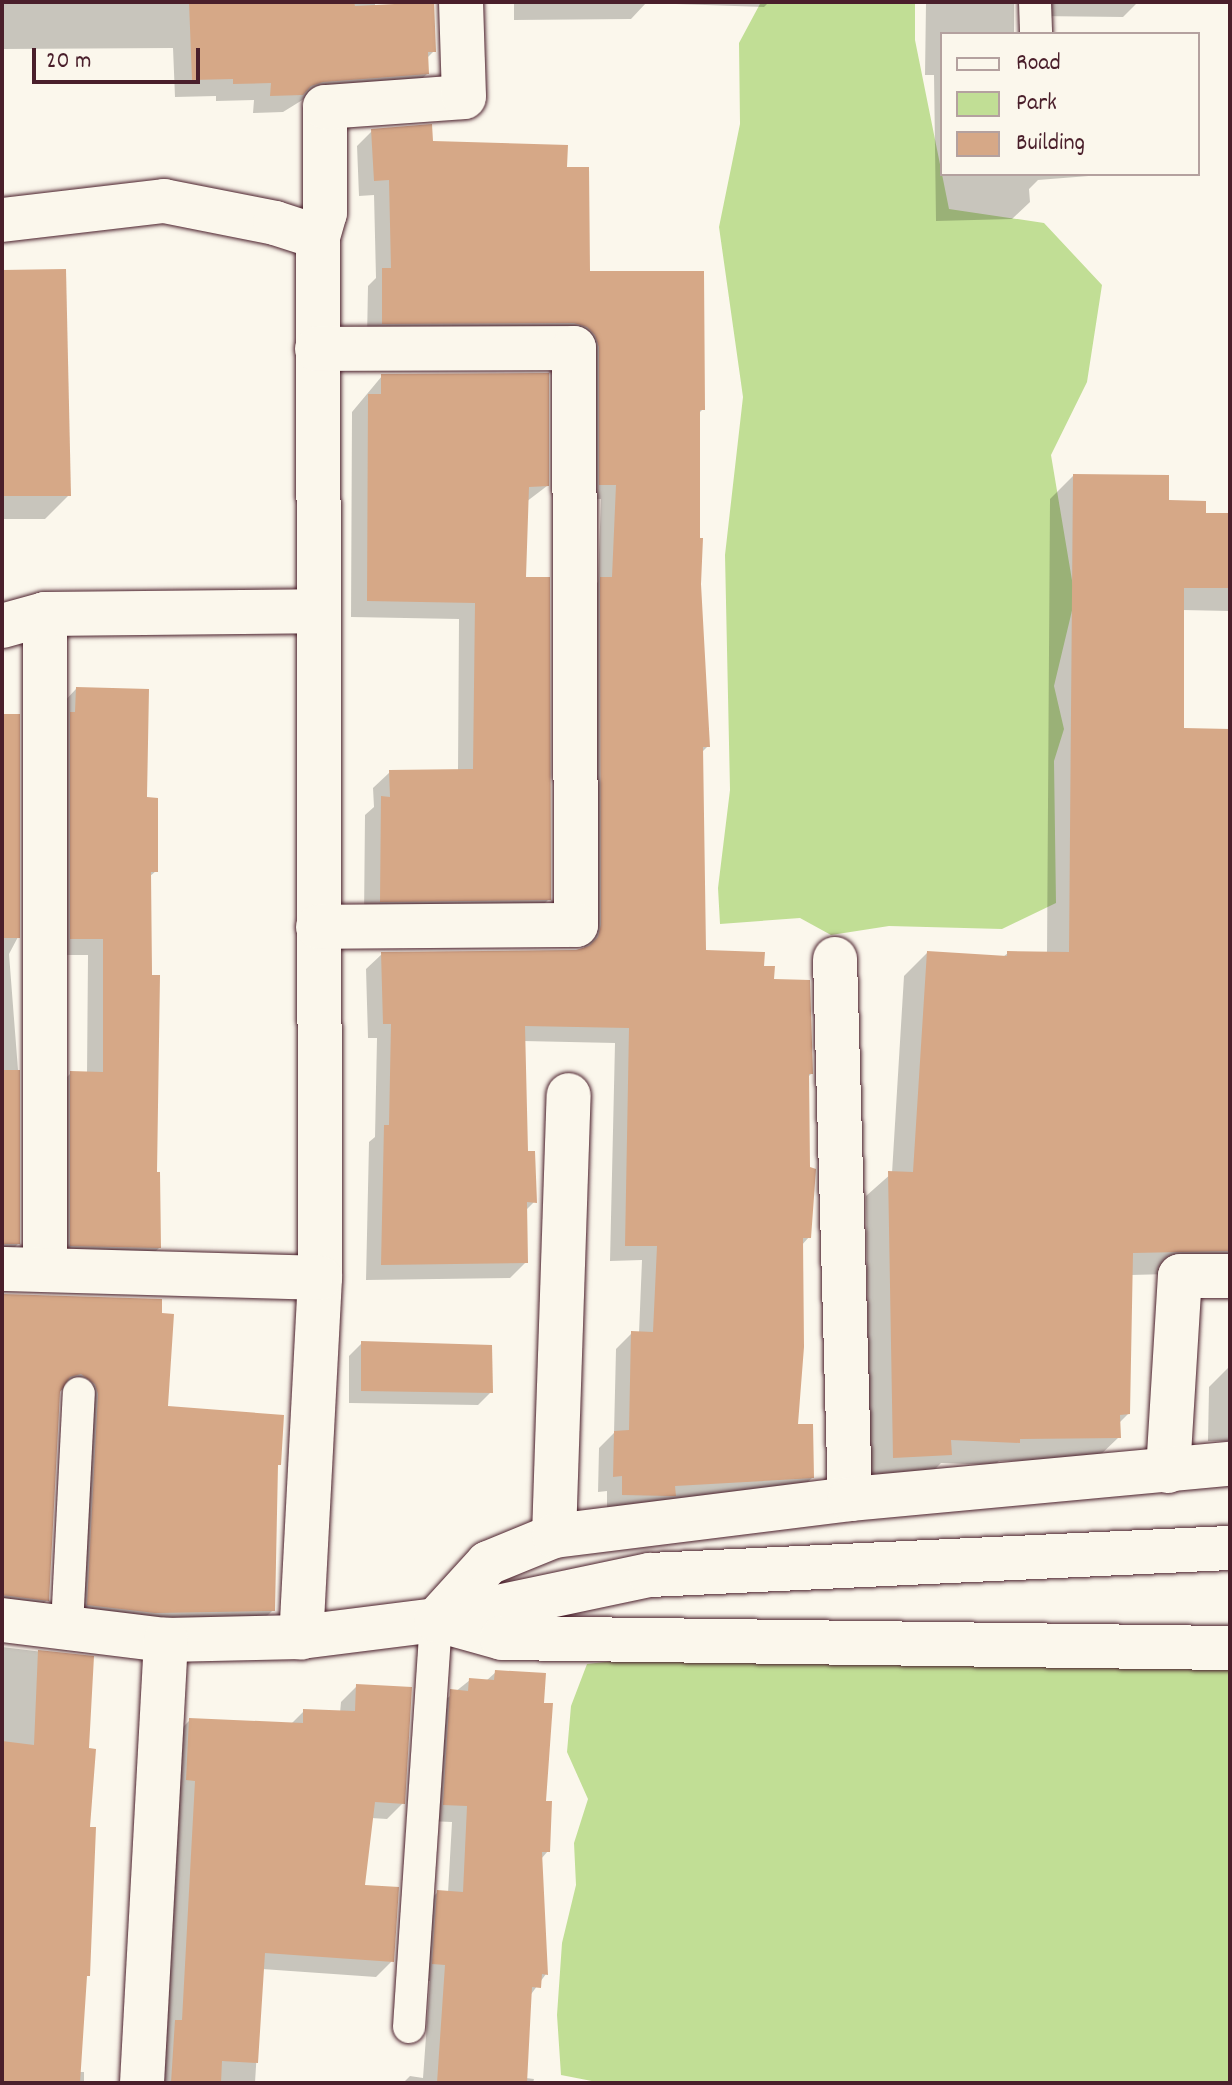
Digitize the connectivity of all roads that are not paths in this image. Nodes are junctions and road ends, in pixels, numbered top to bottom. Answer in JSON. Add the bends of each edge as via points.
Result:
{"nodes":[{"id":1,"x":461,"y":2,"type":"edge"},
{"id":2,"x":1035,"y":2,"type":"edge"},
{"id":3,"x":1036,"y":32,"type":"edge"},
{"id":4,"x":2,"y":220,"type":"edge"},
{"id":5,"x":318,"y":237,"type":"junction"},
{"id":6,"x":317,"y":349,"type":"junction"},
{"id":7,"x":316,"y":611,"type":"junction"},
{"id":8,"x":45,"y":614,"type":"junction"},
{"id":9,"x":2,"y":626,"type":"edge"},
{"id":10,"x":318,"y":927,"type":"junction"},
{"id":11,"x":835,"y":959,"type":"dead end"},
{"id":12,"x":569,"y":1095,"type":"dead end"},
{"id":13,"x":2,"y":1269,"type":"edge"},
{"id":14,"x":45,"y":1270,"type":"junction"},
{"id":15,"x":1230,"y":1276,"type":"edge"},
{"id":16,"x":320,"y":1278,"type":"junction"},
{"id":17,"x":79,"y":1393,"type":"dead end"},
{"id":18,"x":1230,"y":1464,"type":"edge"},
{"id":19,"x":1168,"y":1471,"type":"junction"},
{"id":20,"x":850,"y":1499,"type":"junction"},
{"id":21,"x":554,"y":1536,"type":"junction"},
{"id":22,"x":1230,"y":1548,"type":"edge"},
{"id":23,"x":2,"y":1620,"type":"edge"},
{"id":24,"x":436,"y":1620,"type":"junction"},
{"id":25,"x":67,"y":1626,"type":"junction"},
{"id":26,"x":301,"y":1637,"type":"junction"},
{"id":27,"x":166,"y":1640,"type":"junction"},
{"id":28,"x":1230,"y":1648,"type":"edge"},
{"id":29,"x":409,"y":2027,"type":"dead end"},
{"id":30,"x":142,"y":2083,"type":"edge"}],
"edges":[{"from":1,"to":5,"type":"street","via":[[464,97],[325,107],[325,213]]},
{"from":2,"to":3,"type":"lane"},
{"from":4,"to":5,"type":"street","via":[[164,201]]},
{"from":5,"to":6,"type":"street"},
{"from":6,"to":7,"type":"street"},
{"from":6,"to":10,"type":"street","via":[[574,348],[576,894],[576,925]]},
{"from":7,"to":8,"type":"street"},
{"from":7,"to":10,"type":"street"},
{"from":8,"to":9,"type":"street"},
{"from":8,"to":14,"type":"street"},
{"from":10,"to":16,"type":"street"},
{"from":11,"to":20,"type":"street"},
{"from":12,"to":21,"type":"street"},
{"from":13,"to":14,"type":"street"},
{"from":14,"to":16,"type":"street"},
{"from":15,"to":19,"type":"street","via":[[1180,1276]]},
{"from":16,"to":26,"type":"street"},
{"from":17,"to":25,"type":"lane"},
{"from":18,"to":19,"type":"street"},
{"from":19,"to":20,"type":"street"},
{"from":20,"to":21,"type":"street"},
{"from":21,"to":24,"type":"street","via":[[488,1563]]},
{"from":22,"to":24,"type":"street","via":[[650,1575]]},
{"from":23,"to":25,"type":"street"},
{"from":24,"to":26,"type":"street"},
{"from":24,"to":28,"type":"street","via":[[502,1638]]},
{"from":24,"to":29,"type":"lane"},
{"from":25,"to":27,"type":"street"},
{"from":26,"to":27,"type":"street"},
{"from":27,"to":30,"type":"street"}]}
